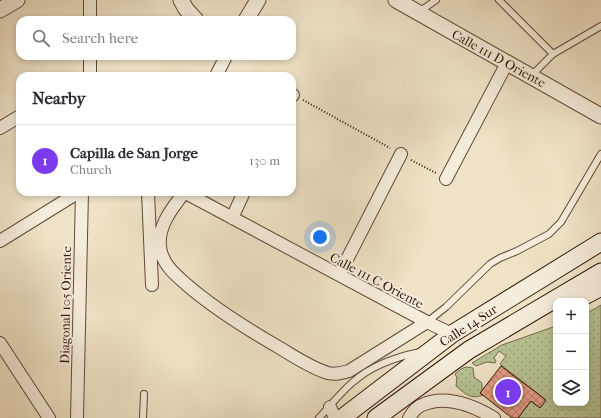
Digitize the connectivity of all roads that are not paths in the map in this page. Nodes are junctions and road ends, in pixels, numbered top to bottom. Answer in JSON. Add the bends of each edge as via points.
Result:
{"nodes":[{"id":1,"x":17,"y":0,"type":"edge"},
{"id":2,"x":90,"y":0,"type":"edge"},
{"id":3,"x":181,"y":0,"type":"edge"},
{"id":4,"x":258,"y":0,"type":"edge"},
{"id":5,"x":436,"y":0,"type":"edge"},
{"id":6,"x":499,"y":0,"type":"edge"},
{"id":7,"x":409,"y":5,"type":"edge"},
{"id":8,"x":0,"y":10,"type":"edge"},
{"id":9,"x":90,"y":16,"type":"edge"},
{"id":10,"x":192,"y":16,"type":"edge"},
{"id":11,"x":248,"y":16,"type":"edge"},
{"id":12,"x":601,"y":26,"type":"edge"},
{"id":13,"x":553,"y":54,"type":"junction"},
{"id":14,"x":89,"y":60,"type":"edge"},
{"id":15,"x":224,"y":60,"type":"edge"},
{"id":16,"x":507,"y":63,"type":"junction"},
{"id":17,"x":87,"y":72,"type":"edge"},
{"id":18,"x":218,"y":72,"type":"edge"},
{"id":19,"x":531,"y":76,"type":"junction"},
{"id":20,"x":601,"y":116,"type":"edge"},
{"id":21,"x":16,"y":118,"type":"edge"},
{"id":22,"x":0,"y":128,"type":"edge"},
{"id":23,"x":401,"y":154,"type":"road end"},
{"id":24,"x":601,"y":154,"type":"edge"},
{"id":25,"x":446,"y":179,"type":"road end"},
{"id":26,"x":73,"y":196,"type":"edge"},
{"id":27,"x":80,"y":196,"type":"edge"},
{"id":28,"x":148,"y":196,"type":"edge"},
{"id":29,"x":181,"y":196,"type":"edge"},
{"id":30,"x":191,"y":196,"type":"edge"},
{"id":31,"x":242,"y":196,"type":"edge"},
{"id":32,"x":232,"y":218,"type":"junction"},
{"id":33,"x":0,"y":240,"type":"edge"},
{"id":34,"x":601,"y":242,"type":"edge"},
{"id":35,"x":601,"y":272,"type":"edge"},
{"id":36,"x":339,"y":275,"type":"junction"},
{"id":37,"x":152,"y":286,"type":"dead end"},
{"id":38,"x":601,"y":286,"type":"edge"},
{"id":39,"x":580,"y":298,"type":"edge"},
{"id":40,"x":553,"y":313,"type":"edge"},
{"id":41,"x":427,"y":322,"type":"junction"},
{"id":42,"x":510,"y":326,"type":"junction"},
{"id":43,"x":452,"y":334,"type":"junction"},
{"id":44,"x":0,"y":343,"type":"edge"},
{"id":45,"x":431,"y":349,"type":"junction"},
{"id":46,"x":144,"y":394,"type":"dead end"},
{"id":47,"x":400,"y":400,"type":"junction"},
{"id":48,"x":330,"y":407,"type":"junction"},
{"id":49,"x":49,"y":418,"type":"edge"},
{"id":50,"x":77,"y":418,"type":"edge"},
{"id":51,"x":143,"y":418,"type":"edge"},
{"id":52,"x":319,"y":418,"type":"edge"},
{"id":53,"x":335,"y":418,"type":"edge"},
{"id":54,"x":342,"y":418,"type":"edge"},
{"id":55,"x":376,"y":418,"type":"edge"},
{"id":56,"x":392,"y":418,"type":"edge"},
{"id":57,"x":409,"y":418,"type":"edge"},
{"id":58,"x":494,"y":418,"type":"edge"}],
"edges":[{"from":1,"to":8,"type":"street"},
{"from":2,"to":9,"type":"street"},
{"from":3,"to":10,"type":"street"},
{"from":4,"to":11,"type":"street"},
{"from":5,"to":7,"type":"lane"},
{"from":6,"to":13,"type":"lane"},
{"from":7,"to":16,"type":"street","name":"Calle 111 D Oriente"},
{"from":12,"to":13,"type":"lane"},
{"from":13,"to":19,"type":"lane"},
{"from":14,"to":17,"type":"street"},
{"from":15,"to":18,"type":"street"},
{"from":16,"to":19,"type":"street","name":"Calle 111 D Oriente"},
{"from":16,"to":25,"type":"street"},
{"from":19,"to":20,"type":"street","name":"Calle 111 D Oriente"},
{"from":21,"to":22,"type":"street"},
{"from":23,"to":36,"type":"street"},
{"from":24,"to":41,"type":"lane","via":[[561,222],[549,234],[490,264],[446,308]]},
{"from":26,"to":33,"type":"street"},
{"from":27,"to":50,"type":"street","name":"Diagonal 105 Oriente"},
{"from":28,"to":37,"type":"street"},
{"from":29,"to":41,"type":"street","via":[[161,229],[161,252],[172,272],[234,322],[308,364],[328,373],[349,371]]},
{"from":30,"to":32,"type":"street","name":"Calle 111 C Oriente"},
{"from":31,"to":32,"type":"street"},
{"from":32,"to":36,"type":"street","name":"Calle 111 C Oriente"},
{"from":34,"to":43,"type":"main road","name":"Calle 14 Sur"},
{"from":35,"to":42,"type":"main road","name":"Calle 14 Sur"},
{"from":36,"to":41,"type":"street","name":"Calle 111 C Oriente"},
{"from":38,"to":39,"type":"main road"},
{"from":40,"to":42,"type":"main road","via":[[533,323]]},
{"from":41,"to":43,"type":"street","name":"Calle 111 C Oriente"},
{"from":42,"to":47,"type":"main road","name":"Calle 14 Sur","via":[[469,350]]},
{"from":43,"to":45,"type":"main road","name":"Calle 14 Sur"},
{"from":44,"to":49,"type":"street"},
{"from":45,"to":48,"type":"lane","via":[[398,357],[374,367],[354,381]]},
{"from":45,"to":54,"type":"main road","name":"Calle 14 Sur"},
{"from":46,"to":51,"type":"lane"},
{"from":47,"to":55,"type":"main road","name":"Calle 14 Sur"},
{"from":47,"to":56,"type":"main road"},
{"from":48,"to":52,"type":"lane"},
{"from":48,"to":53,"type":"street"},
{"from":57,"to":58,"type":"street","via":[[421,405],[440,401],[466,404]]}]}
